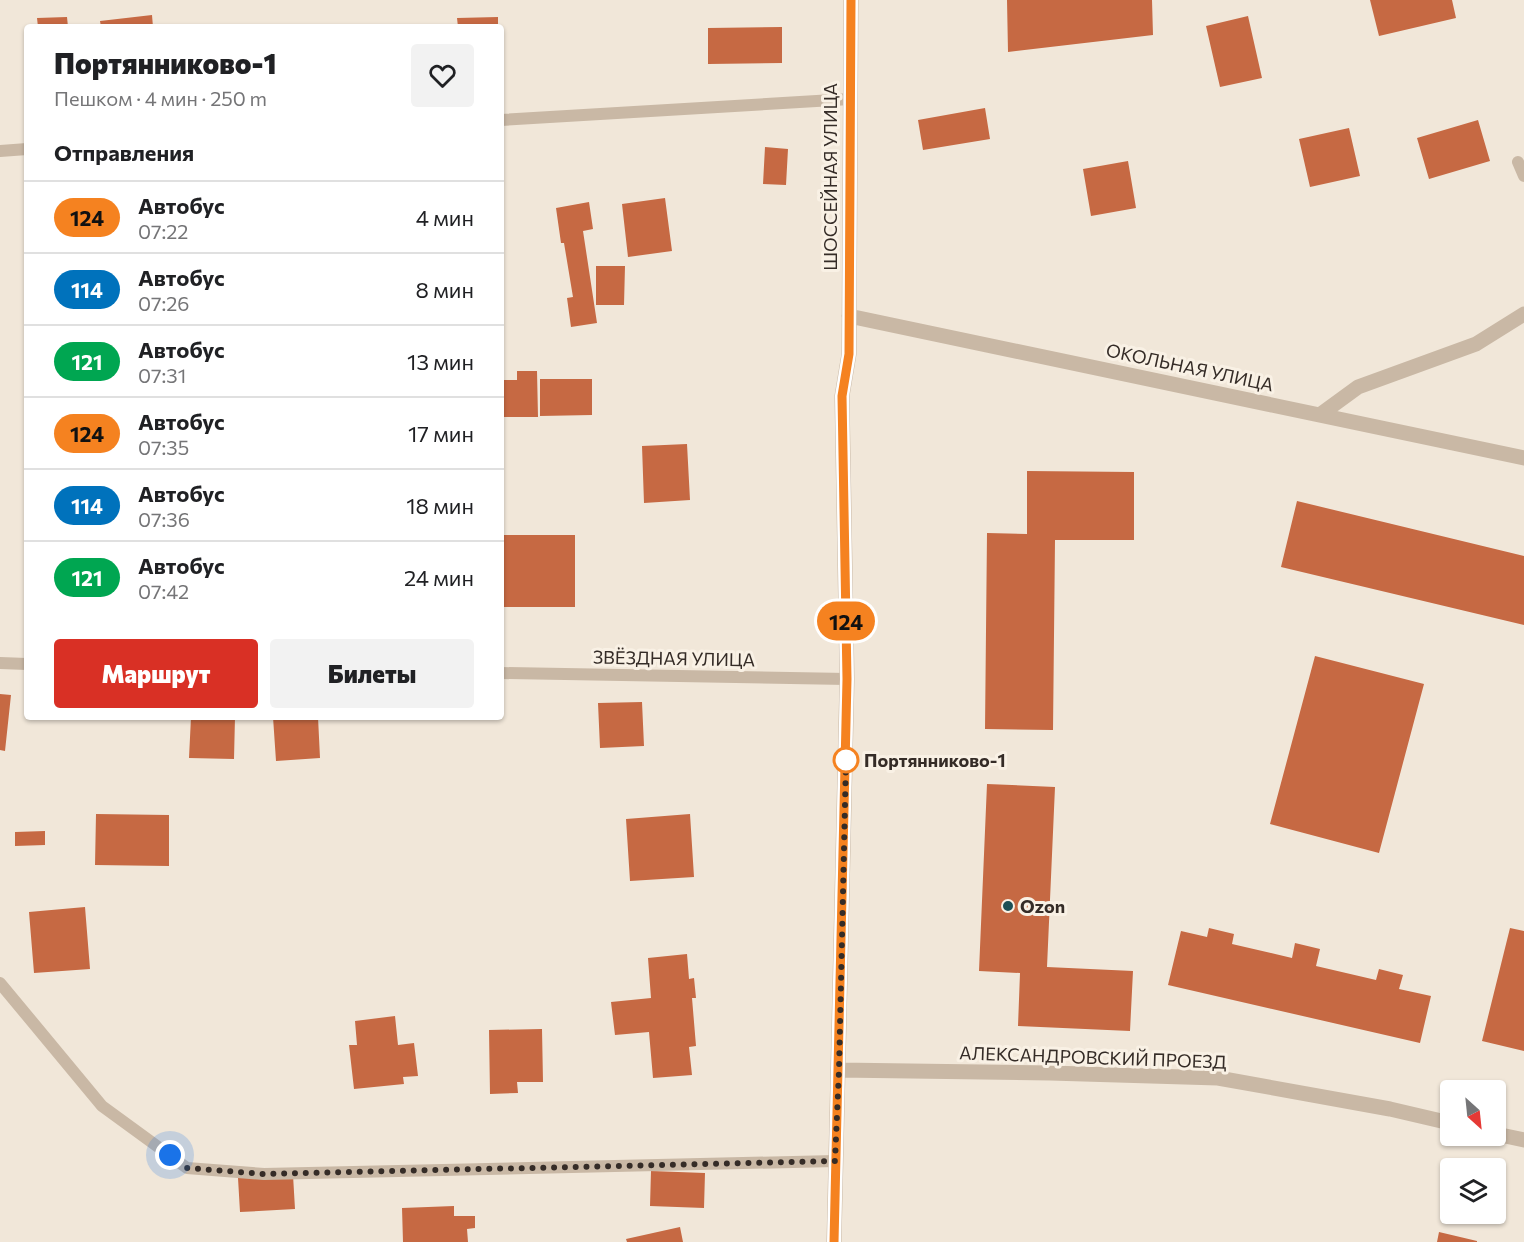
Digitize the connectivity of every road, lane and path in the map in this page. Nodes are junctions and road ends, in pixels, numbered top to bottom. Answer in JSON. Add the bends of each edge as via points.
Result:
{"nodes":[{"id":1,"x":851,"y":0,"type":"edge"},
{"id":2,"x":850,"y":99,"type":"junction"},
{"id":3,"x":504,"y":120,"type":"edge"},
{"id":4,"x":24,"y":149,"type":"edge"},
{"id":5,"x":0,"y":151,"type":"edge"},
{"id":6,"x":1518,"y":162,"type":"dead end"},
{"id":7,"x":1524,"y":176,"type":"edge"},
{"id":8,"x":1524,"y":314,"type":"edge"},
{"id":9,"x":849,"y":316,"type":"junction"},
{"id":10,"x":1321,"y":414,"type":"junction"},
{"id":11,"x":1524,"y":458,"type":"edge"},
{"id":12,"x":0,"y":663,"type":"edge"},
{"id":13,"x":24,"y":664,"type":"edge"},
{"id":14,"x":504,"y":673,"type":"edge"},
{"id":15,"x":847,"y":679,"type":"junction"},
{"id":16,"x":0,"y":983,"type":"edge"},
{"id":17,"x":839,"y":1070,"type":"junction"},
{"id":18,"x":1440,"y":1121,"type":"edge"},
{"id":19,"x":1506,"y":1136,"type":"edge"},
{"id":20,"x":1524,"y":1140,"type":"edge"},
{"id":21,"x":835,"y":1161,"type":"junction"},
{"id":22,"x":834,"y":1242,"type":"edge"}],
"edges":[{"from":1,"to":2,"type":"street","name":"ШОССЕЙНАЯ УЛИЦА"},
{"from":2,"to":3,"type":"lane"},
{"from":2,"to":9,"type":"street","name":"ШОССЕЙНАЯ УЛИЦА"},
{"from":4,"to":5,"type":"lane"},
{"from":6,"to":7,"type":"lane"},
{"from":8,"to":10,"type":"street","via":[[1476,344],[1359,387]]},
{"from":9,"to":10,"type":"street","name":"ОКОЛЬНАЯ УЛИЦА"},
{"from":9,"to":15,"type":"street","name":"ШОССЕЙНАЯ УЛИЦА","via":[[849,354],[842,396]]},
{"from":10,"to":11,"type":"street","name":"ОКОЛЬНАЯ УЛИЦА"},
{"from":12,"to":13,"type":"lane"},
{"from":14,"to":15,"type":"lane","name":"ЗВЁЗДНАЯ УЛИЦА"},
{"from":15,"to":17,"type":"street","name":"ШОССЕЙНАЯ УЛИЦА"},
{"from":16,"to":21,"type":"lane","via":[[102,1106],[187,1168],[264,1174]]},
{"from":17,"to":18,"type":"street","name":"АЛЕКСАНДРОВСКИЙ ПРОЕЗД","via":[[1218,1078]]},
{"from":17,"to":21,"type":"street","name":"ШОССЕЙНАЯ УЛИЦА"},
{"from":19,"to":20,"type":"street"},
{"from":21,"to":22,"type":"street","name":"ШОССЕЙНАЯ УЛИЦА"}]}
